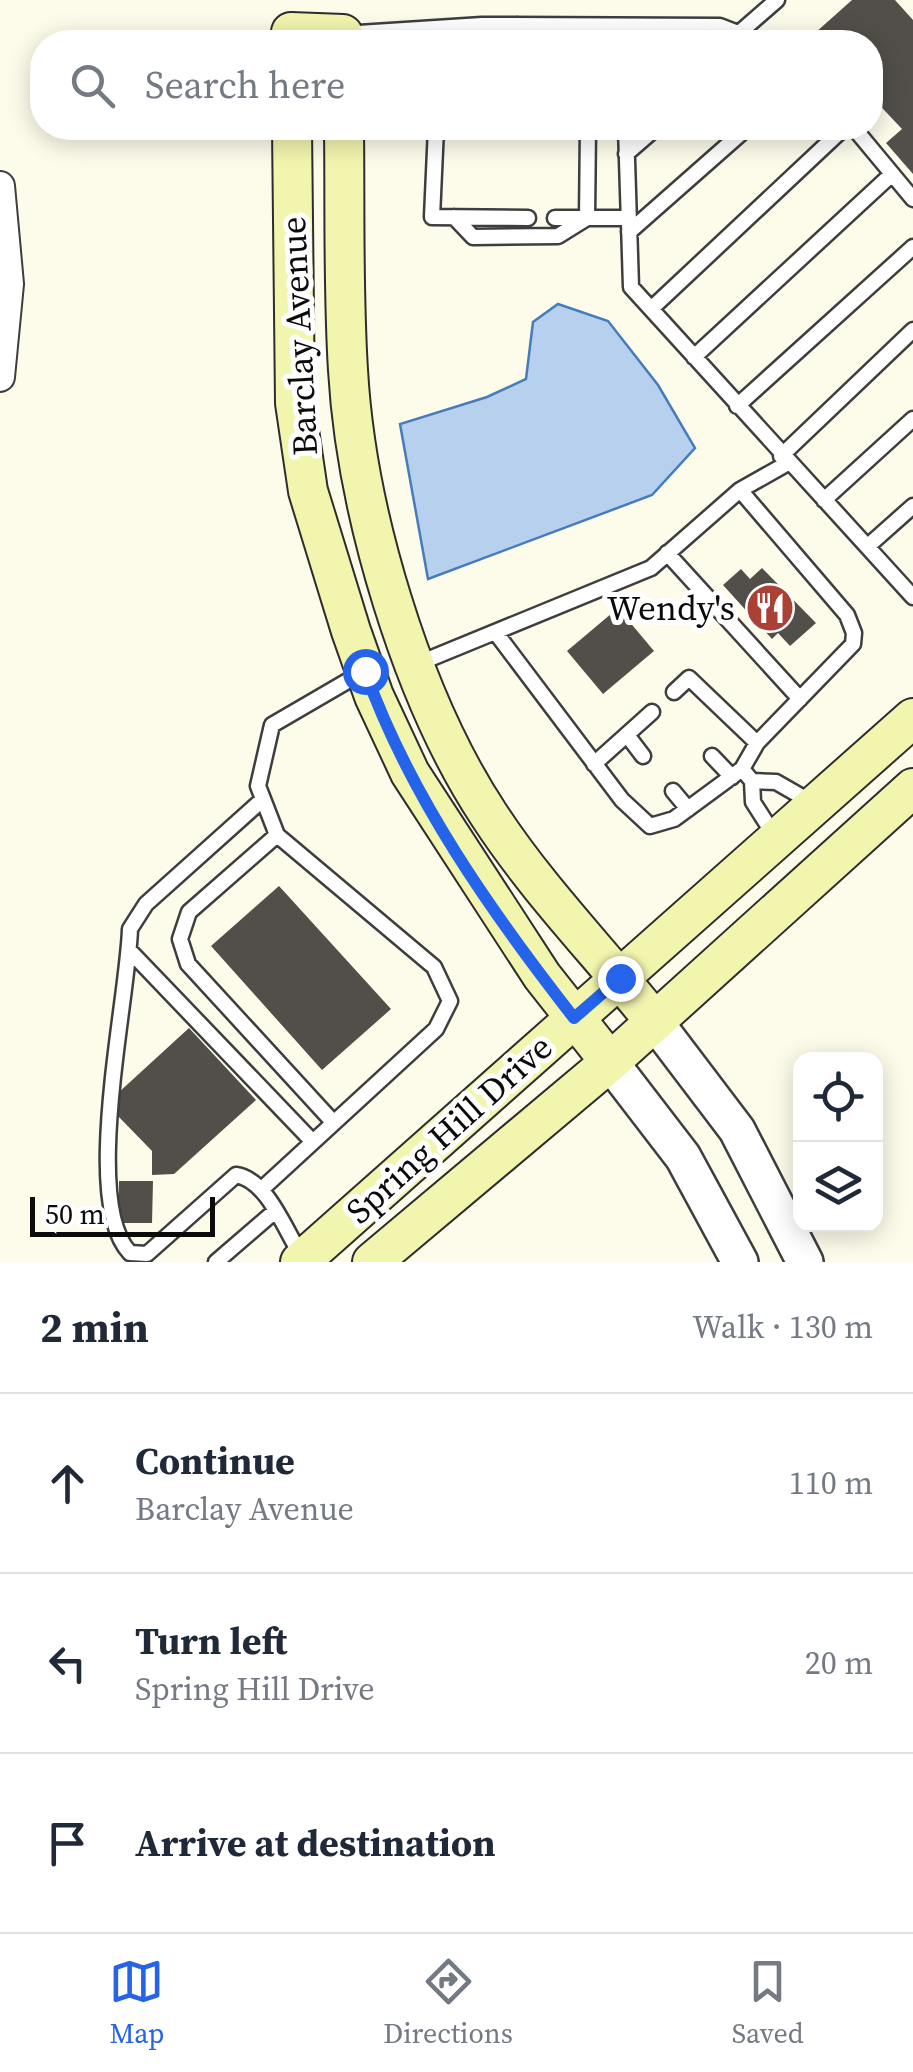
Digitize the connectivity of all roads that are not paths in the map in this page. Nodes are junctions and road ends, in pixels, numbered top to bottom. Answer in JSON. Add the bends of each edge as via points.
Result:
{"nodes":[{"id":1,"x":777,"y":0,"type":"edge"},
{"id":2,"x":291,"y":25,"type":"edge"},
{"id":3,"x":343,"y":25,"type":"edge"},
{"id":4,"x":517,"y":25,"type":"junction"},
{"id":5,"x":625,"y":25,"type":"junction"},
{"id":6,"x":517,"y":30,"type":"edge"},
{"id":7,"x":625,"y":30,"type":"edge"},
{"id":8,"x":729,"y":30,"type":"edge"},
{"id":9,"x":743,"y":30,"type":"edge"},
{"id":10,"x":292,"y":140,"type":"edge"},
{"id":11,"x":344,"y":140,"type":"edge"},
{"id":12,"x":435,"y":140,"type":"edge"},
{"id":13,"x":588,"y":140,"type":"edge"},
{"id":14,"x":626,"y":140,"type":"edge"},
{"id":15,"x":642,"y":140,"type":"edge"},
{"id":16,"x":732,"y":140,"type":"edge"},
{"id":17,"x":831,"y":140,"type":"edge"},
{"id":18,"x":864,"y":140,"type":"edge"},
{"id":19,"x":626,"y":154,"type":"junction"},
{"id":20,"x":892,"y":174,"type":"junction"},
{"id":21,"x":0,"y":186,"type":"edge"},
{"id":22,"x":913,"y":199,"type":"edge"},
{"id":23,"x":454,"y":217,"type":"junction"},
{"id":24,"x":528,"y":218,"type":"dead end"},
{"id":25,"x":556,"y":218,"type":"dead end"},
{"id":26,"x":587,"y":218,"type":"junction"},
{"id":27,"x":628,"y":225,"type":"junction"},
{"id":28,"x":913,"y":247,"type":"edge"},
{"id":29,"x":651,"y":309,"type":"junction"},
{"id":30,"x":913,"y":330,"type":"edge"},
{"id":31,"x":694,"y":357,"type":"junction"},
{"id":32,"x":0,"y":377,"type":"edge"},
{"id":33,"x":737,"y":406,"type":"junction"},
{"id":34,"x":913,"y":419,"type":"edge"},
{"id":35,"x":784,"y":459,"type":"junction"},
{"id":36,"x":740,"y":490,"type":"junction"},
{"id":37,"x":824,"y":500,"type":"junction"},
{"id":38,"x":913,"y":506,"type":"edge"},
{"id":39,"x":868,"y":546,"type":"junction"},
{"id":40,"x":668,"y":553,"type":"junction"},
{"id":41,"x":912,"y":594,"type":"edge"},
{"id":42,"x":496,"y":633,"type":"junction"},
{"id":43,"x":416,"y":664,"type":"junction"},
{"id":44,"x":365,"y":671,"type":"junction"},
{"id":45,"x":674,"y":692,"type":"dead end"},
{"id":46,"x":800,"y":699,"type":"junction"},
{"id":47,"x":652,"y":712,"type":"dead end"},
{"id":48,"x":913,"y":718,"type":"edge"},
{"id":49,"x":627,"y":735,"type":"junction"},
{"id":50,"x":757,"y":743,"type":"junction"},
{"id":51,"x":643,"y":756,"type":"dead end"},
{"id":52,"x":712,"y":756,"type":"dead end"},
{"id":53,"x":594,"y":764,"type":"junction"},
{"id":54,"x":742,"y":776,"type":"junction"},
{"id":55,"x":913,"y":788,"type":"edge"},
{"id":56,"x":673,"y":790,"type":"dead end"},
{"id":57,"x":262,"y":800,"type":"junction"},
{"id":58,"x":815,"y":804,"type":"junction"},
{"id":59,"x":688,"y":809,"type":"junction"},
{"id":60,"x":277,"y":836,"type":"junction"},
{"id":61,"x":776,"y":839,"type":"junction"},
{"id":62,"x":130,"y":950,"type":"junction"},
{"id":63,"x":620,"y":978,"type":"junction"},
{"id":64,"x":574,"y":1018,"type":"junction"},
{"id":65,"x":655,"y":1022,"type":"junction"},
{"id":66,"x":610,"y":1062,"type":"junction"},
{"id":67,"x":333,"y":1122,"type":"junction"},
{"id":68,"x":312,"y":1141,"type":"junction"},
{"id":69,"x":264,"y":1187,"type":"junction"},
{"id":70,"x":274,"y":1212,"type":"junction"},
{"id":71,"x":132,"y":1258,"type":"edge"},
{"id":72,"x":302,"y":1260,"type":"edge"},
{"id":73,"x":216,"y":1262,"type":"edge"},
{"id":74,"x":372,"y":1262,"type":"edge"},
{"id":75,"x":740,"y":1262,"type":"edge"},
{"id":76,"x":805,"y":1262,"type":"edge"}],
"edges":[{"from":1,"to":9,"type":"lane"},
{"from":2,"to":3,"type":"main road"},
{"from":3,"to":4,"type":"lane"},
{"from":4,"to":5,"type":"lane"},
{"from":4,"to":6,"type":"lane"},
{"from":5,"to":7,"type":"lane"},
{"from":5,"to":8,"type":"lane"},
{"from":10,"to":44,"type":"main road","name":"Barclay Avenue","via":[[296,403],[308,490]]},
{"from":11,"to":43,"type":"main road","name":"Barclay Avenue","via":[[348,372],[358,458],[391,595]]},
{"from":12,"to":23,"type":"lane","via":[[432,217]]},
{"from":13,"to":26,"type":"lane"},
{"from":14,"to":19,"type":"lane"},
{"from":15,"to":19,"type":"lane"},
{"from":16,"to":27,"type":"lane"},
{"from":17,"to":29,"type":"lane"},
{"from":18,"to":20,"type":"lane"},
{"from":19,"to":27,"type":"lane"},
{"from":20,"to":22,"type":"lane"},
{"from":20,"to":31,"type":"lane"},
{"from":21,"to":32,"type":"street","via":[[9,284]]},
{"from":23,"to":24,"type":"lane"},
{"from":23,"to":26,"type":"lane","via":[[474,237],[558,236]]},
{"from":25,"to":26,"type":"lane"},
{"from":26,"to":27,"type":"lane"},
{"from":27,"to":29,"type":"lane","via":[[631,287]]},
{"from":28,"to":33,"type":"lane"},
{"from":29,"to":31,"type":"lane"},
{"from":30,"to":35,"type":"lane"},
{"from":31,"to":33,"type":"lane"},
{"from":33,"to":35,"type":"lane"},
{"from":34,"to":37,"type":"lane"},
{"from":35,"to":36,"type":"lane"},
{"from":35,"to":37,"type":"lane"},
{"from":36,"to":40,"type":"lane"},
{"from":36,"to":46,"type":"lane","via":[[847,615],[854,633],[852,644]]},
{"from":37,"to":39,"type":"lane"},
{"from":38,"to":39,"type":"lane"},
{"from":39,"to":41,"type":"lane"},
{"from":40,"to":42,"type":"lane","via":[[651,568]]},
{"from":40,"to":46,"type":"lane"},
{"from":42,"to":43,"type":"lane"},
{"from":42,"to":53,"type":"lane"},
{"from":43,"to":63,"type":"main road","name":"Barclay Avenue","via":[[488,813]]},
{"from":44,"to":57,"type":"lane","via":[[272,725],[258,786]]},
{"from":44,"to":64,"type":"main road","name":"Barclay Avenue","via":[[443,830]]},
{"from":45,"to":50,"type":"lane","via":[[689,678]]},
{"from":46,"to":50,"type":"lane"},
{"from":47,"to":49,"type":"lane"},
{"from":48,"to":58,"type":"main road","name":"Spring Hill Drive"},
{"from":49,"to":51,"type":"lane"},
{"from":49,"to":53,"type":"lane"},
{"from":50,"to":54,"type":"lane"},
{"from":52,"to":54,"type":"lane"},
{"from":53,"to":59,"type":"lane","via":[[650,826]]},
{"from":54,"to":58,"type":"lane","via":[[776,782]]},
{"from":54,"to":59,"type":"lane"},
{"from":54,"to":61,"type":"lane"},
{"from":55,"to":65,"type":"main road","name":"Spring Hill Drive"},
{"from":56,"to":59,"type":"lane"},
{"from":57,"to":60,"type":"lane"},
{"from":57,"to":62,"type":"lane","via":[[146,904],[130,929]]},
{"from":58,"to":61,"type":"main road","name":"Spring Hill Drive"},
{"from":60,"to":67,"type":"lane","via":[[189,912],[180,939],[188,964]]},
{"from":60,"to":67,"type":"lane","via":[[434,967],[450,1001],[436,1028]]},
{"from":61,"to":63,"type":"main road","name":"Spring Hill Drive"},
{"from":62,"to":68,"type":"lane"},
{"from":62,"to":71,"type":"lane","via":[[108,1112],[114,1230]]},
{"from":63,"to":64,"type":"main road","name":"Spring Hill Drive"},
{"from":63,"to":65,"type":"main road","name":"Barclay Avenue"},
{"from":64,"to":66,"type":"main road","name":"Barclay Avenue"},
{"from":64,"to":72,"type":"main road","name":"Spring Hill Drive"},
{"from":65,"to":66,"type":"main road","name":"Spring Hill Drive"},
{"from":65,"to":76,"type":"street","via":[[737,1130]]},
{"from":66,"to":74,"type":"main road","name":"Spring Hill Drive"},
{"from":66,"to":75,"type":"street","via":[[682,1157]]},
{"from":67,"to":68,"type":"lane"},
{"from":68,"to":69,"type":"lane"},
{"from":69,"to":70,"type":"lane"},
{"from":69,"to":71,"type":"lane","via":[[236,1175],[148,1254]]},
{"from":70,"to":72,"type":"lane"},
{"from":70,"to":73,"type":"lane"}]}
